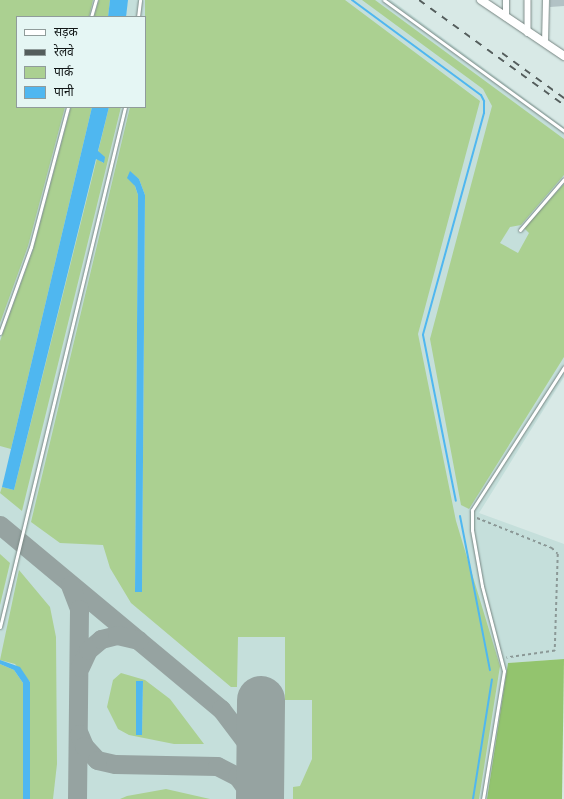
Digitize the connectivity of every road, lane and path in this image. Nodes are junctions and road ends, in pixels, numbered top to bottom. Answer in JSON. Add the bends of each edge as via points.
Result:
{"nodes":[{"id":1,"x":96,"y":0,"type":"edge"},
{"id":2,"x":140,"y":0,"type":"edge"},
{"id":3,"x":384,"y":0,"type":"edge"},
{"id":4,"x":481,"y":0,"type":"edge"},
{"id":5,"x":506,"y":0,"type":"edge"},
{"id":6,"x":528,"y":0,"type":"edge"},
{"id":7,"x":546,"y":0,"type":"edge"},
{"id":8,"x":91,"y":16,"type":"edge"},
{"id":9,"x":138,"y":16,"type":"edge"},
{"id":10,"x":506,"y":18,"type":"junction"},
{"id":11,"x":528,"y":34,"type":"junction"},
{"id":12,"x":545,"y":44,"type":"junction"},
{"id":13,"x":564,"y":56,"type":"edge"},
{"id":14,"x":68,"y":108,"type":"edge"},
{"id":15,"x":125,"y":108,"type":"edge"},
{"id":16,"x":564,"y":131,"type":"edge"},
{"id":17,"x":564,"y":179,"type":"edge"},
{"id":18,"x":520,"y":230,"type":"dead end"},
{"id":19,"x":0,"y":333,"type":"edge"},
{"id":20,"x":564,"y":367,"type":"edge"},
{"id":21,"x":472,"y":516,"type":"junction"},
{"id":22,"x":0,"y":627,"type":"edge"},
{"id":23,"x":502,"y":659,"type":"junction"},
{"id":24,"x":483,"y":799,"type":"edge"}],
"edges":[{"from":1,"to":8,"type":"lane"},
{"from":2,"to":9,"type":"lane"},
{"from":3,"to":16,"type":"lane"},
{"from":4,"to":10,"type":"street"},
{"from":5,"to":10,"type":"street"},
{"from":6,"to":11,"type":"street"},
{"from":7,"to":12,"type":"street"},
{"from":10,"to":11,"type":"street"},
{"from":11,"to":12,"type":"street"},
{"from":12,"to":13,"type":"street"},
{"from":14,"to":19,"type":"lane","via":[[31,247]]},
{"from":15,"to":22,"type":"lane"},
{"from":17,"to":18,"type":"lane"},
{"from":20,"to":21,"type":"lane","via":[[478,498]]},
{"from":21,"to":23,"type":"lane","via":[[482,586]]},
{"from":21,"to":23,"type":"path","via":[[552,548],[558,554],[555,651]]},
{"from":23,"to":24,"type":"lane","via":[[502,688]]}]}
